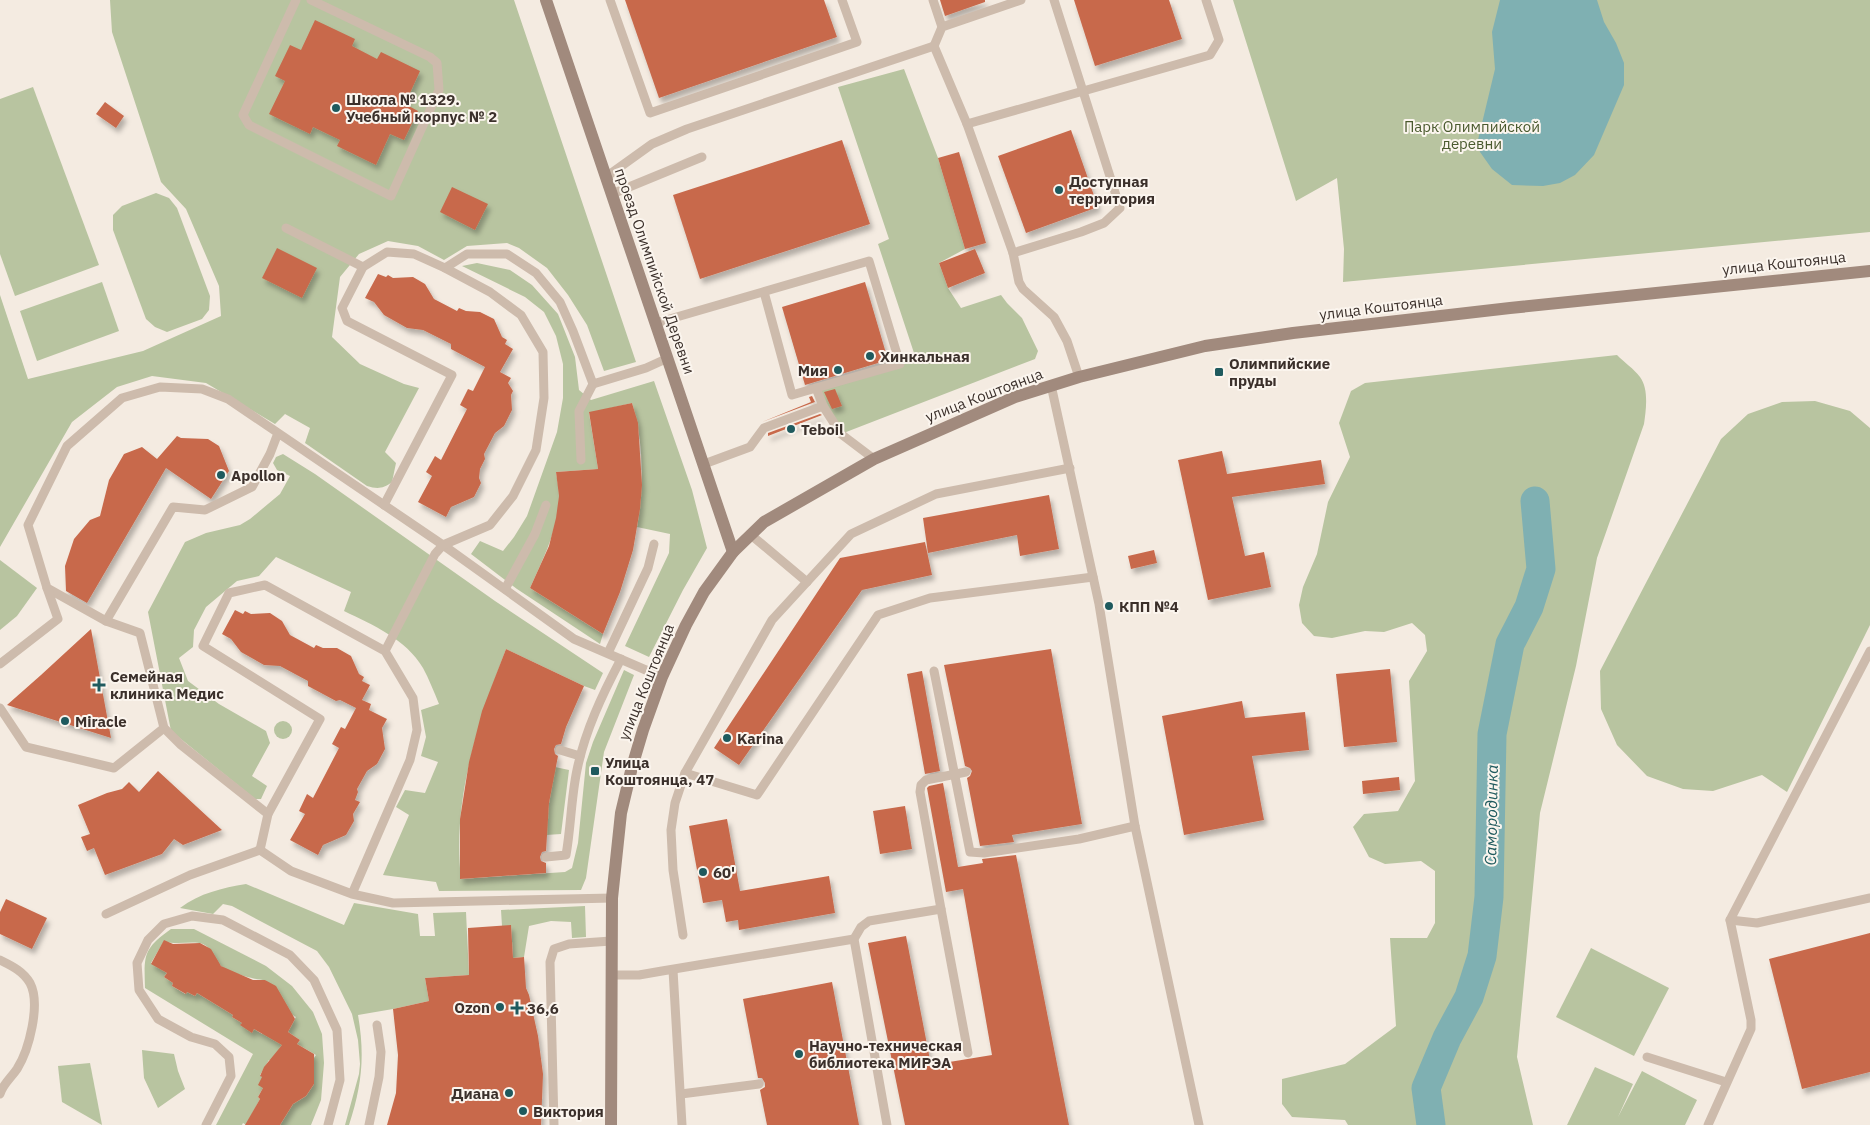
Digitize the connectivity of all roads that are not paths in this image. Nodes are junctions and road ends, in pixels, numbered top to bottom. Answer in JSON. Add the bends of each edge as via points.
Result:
{"nodes":[{"id":1,"x":296,"y":0,"type":"edge"},
{"id":2,"x":310,"y":0,"type":"edge"},
{"id":3,"x":546,"y":0,"type":"edge"},
{"id":4,"x":610,"y":0,"type":"edge"},
{"id":5,"x":842,"y":0,"type":"edge"},
{"id":6,"x":933,"y":0,"type":"edge"},
{"id":7,"x":1021,"y":0,"type":"edge"},
{"id":8,"x":1054,"y":0,"type":"edge"},
{"id":9,"x":1206,"y":0,"type":"edge"},
{"id":10,"x":942,"y":26,"type":"junction"},
{"id":11,"x":934,"y":46,"type":"junction"},
{"id":12,"x":1082,"y":92,"type":"junction"},
{"id":13,"x":967,"y":124,"type":"junction"},
{"id":14,"x":702,"y":157,"type":"dead end"},
{"id":15,"x":606,"y":177,"type":"junction"},
{"id":16,"x":612,"y":194,"type":"junction"},
{"id":17,"x":286,"y":228,"type":"dead end"},
{"id":18,"x":1013,"y":254,"type":"junction"},
{"id":19,"x":363,"y":267,"type":"junction"},
{"id":20,"x":445,"y":268,"type":"junction"},
{"id":21,"x":1870,"y":271,"type":"edge"},
{"id":22,"x":764,"y":292,"type":"junction"},
{"id":23,"x":656,"y":324,"type":"junction"},
{"id":24,"x":668,"y":358,"type":"junction"},
{"id":25,"x":1079,"y":377,"type":"junction"},
{"id":26,"x":593,"y":384,"type":"junction"},
{"id":27,"x":1052,"y":385,"type":"junction"},
{"id":28,"x":816,"y":388,"type":"junction"},
{"id":29,"x":822,"y":406,"type":"junction"},
{"id":30,"x":278,"y":433,"type":"junction"},
{"id":31,"x":874,"y":459,"type":"junction"},
{"id":32,"x":581,"y":460,"type":"dead end"},
{"id":33,"x":704,"y":464,"type":"junction"},
{"id":34,"x":1070,"y":468,"type":"junction"},
{"id":35,"x":384,"y":505,"type":"junction"},
{"id":36,"x":546,"y":505,"type":"dead end"},
{"id":37,"x":751,"y":535,"type":"junction"},
{"id":38,"x":654,"y":544,"type":"dead end"},
{"id":39,"x":443,"y":545,"type":"junction"},
{"id":40,"x":733,"y":552,"type":"junction"},
{"id":41,"x":1093,"y":577,"type":"junction"},
{"id":42,"x":807,"y":582,"type":"junction"},
{"id":43,"x":47,"y":588,"type":"junction"},
{"id":44,"x":505,"y":589,"type":"junction"},
{"id":45,"x":106,"y":621,"type":"junction"},
{"id":46,"x":385,"y":651,"type":"junction"},
{"id":47,"x":1870,"y":651,"type":"edge"},
{"id":48,"x":608,"y":654,"type":"junction"},
{"id":49,"x":621,"y":659,"type":"junction"},
{"id":50,"x":0,"y":664,"type":"edge"},
{"id":51,"x":934,"y":671,"type":"dead end"},
{"id":52,"x":662,"y":677,"type":"junction"},
{"id":53,"x":0,"y":708,"type":"edge"},
{"id":54,"x":164,"y":728,"type":"junction"},
{"id":55,"x":560,"y":750,"type":"dead end"},
{"id":56,"x":580,"y":756,"type":"junction"},
{"id":57,"x":966,"y":772,"type":"dead end"},
{"id":58,"x":685,"y":773,"type":"junction"},
{"id":59,"x":268,"y":814,"type":"junction"},
{"id":60,"x":1135,"y":826,"type":"junction"},
{"id":61,"x":260,"y":850,"type":"junction"},
{"id":62,"x":546,"y":857,"type":"dead end"},
{"id":63,"x":352,"y":894,"type":"junction"},
{"id":64,"x":612,"y":898,"type":"junction"},
{"id":65,"x":1870,"y":898,"type":"edge"},
{"id":66,"x":942,"y":909,"type":"junction"},
{"id":67,"x":106,"y":914,"type":"dead end"},
{"id":68,"x":1730,"y":920,"type":"junction"},
{"id":69,"x":683,"y":935,"type":"dead end"},
{"id":70,"x":854,"y":939,"type":"junction"},
{"id":71,"x":612,"y":942,"type":"junction"},
{"id":72,"x":0,"y":960,"type":"edge"},
{"id":73,"x":673,"y":970,"type":"junction"},
{"id":74,"x":612,"y":975,"type":"junction"},
{"id":75,"x":377,"y":1025,"type":"dead end"},
{"id":76,"x":968,"y":1053,"type":"dead end"},
{"id":77,"x":1647,"y":1057,"type":"dead end"},
{"id":78,"x":1726,"y":1082,"type":"junction"},
{"id":79,"x":759,"y":1084,"type":"dead end"},
{"id":80,"x":0,"y":1094,"type":"edge"},
{"id":81,"x":681,"y":1094,"type":"junction"},
{"id":82,"x":206,"y":1125,"type":"edge"},
{"id":83,"x":328,"y":1125,"type":"edge"},
{"id":84,"x":369,"y":1125,"type":"edge"},
{"id":85,"x":554,"y":1125,"type":"edge"},
{"id":86,"x":611,"y":1125,"type":"edge"},
{"id":87,"x":682,"y":1125,"type":"edge"},
{"id":88,"x":887,"y":1125,"type":"edge"},
{"id":89,"x":1199,"y":1125,"type":"edge"},
{"id":90,"x":1708,"y":1125,"type":"edge"}],
"edges":[{"from":1,"to":2,"type":"lane","via":[[243,115],[249,125],[391,196],[439,90],[437,63]]},
{"from":3,"to":15,"type":"street","name":"проезд Олимпийской Деревни"},
{"from":4,"to":5,"type":"lane","via":[[650,113],[856,42]]},
{"from":6,"to":10,"type":"lane"},
{"from":7,"to":10,"type":"lane"},
{"from":8,"to":12,"type":"lane"},
{"from":9,"to":12,"type":"lane","via":[[1219,40],[1210,55]]},
{"from":10,"to":11,"type":"lane"},
{"from":11,"to":13,"type":"lane"},
{"from":11,"to":15,"type":"lane","via":[[687,129],[652,144]]},
{"from":12,"to":13,"type":"lane"},
{"from":12,"to":18,"type":"lane","via":[[1120,208],[1104,222]]},
{"from":13,"to":18,"type":"lane"},
{"from":14,"to":16,"type":"lane"},
{"from":15,"to":16,"type":"street","name":"проезд Олимпийской Деревни"},
{"from":16,"to":23,"type":"street","name":"проезд Олимпийской Деревни"},
{"from":17,"to":19,"type":"lane"},
{"from":18,"to":25,"type":"lane","via":[[1019,282],[1054,317],[1067,341]]},
{"from":19,"to":20,"type":"lane","via":[[387,252],[414,254]]},
{"from":19,"to":35,"type":"lane","via":[[342,308],[347,321],[452,375]]},
{"from":20,"to":26,"type":"lane","via":[[467,254],[507,254],[536,273],[560,302]]},
{"from":20,"to":39,"type":"lane","via":[[490,292],[521,315],[543,352],[544,398],[536,450],[513,496],[490,525]]},
{"from":21,"to":25,"type":"street","name":"улица Коштоянца","via":[[1248,339],[1205,346]]},
{"from":22,"to":23,"type":"lane"},
{"from":22,"to":28,"type":"lane","via":[[792,395]]},
{"from":22,"to":28,"type":"lane","via":[[869,261],[900,364]]},
{"from":23,"to":24,"type":"street","name":"проезд Олимпийской Деревни"},
{"from":24,"to":26,"type":"lane"},
{"from":24,"to":33,"type":"street","name":"проезд Олимпийской Деревни"},
{"from":25,"to":27,"type":"street","name":"улица Коштоянца"},
{"from":26,"to":32,"type":"lane","via":[[579,411]]},
{"from":27,"to":31,"type":"street","name":"улица Коштоянца","via":[[1015,397]]},
{"from":27,"to":34,"type":"lane"},
{"from":28,"to":29,"type":"lane"},
{"from":29,"to":31,"type":"lane","via":[[840,434]]},
{"from":29,"to":33,"type":"lane","via":[[764,428],[750,447]]},
{"from":30,"to":35,"type":"lane"},
{"from":30,"to":43,"type":"lane","via":[[228,399],[202,389],[160,387],[122,398],[67,446],[28,525]]},
{"from":30,"to":45,"type":"lane","via":[[252,487],[205,510],[173,507]]},
{"from":31,"to":37,"type":"street","name":"улица Коштоянца","via":[[764,522]]},
{"from":33,"to":40,"type":"street","name":"проезд Олимпийской Деревни"},
{"from":34,"to":41,"type":"lane"},
{"from":34,"to":42,"type":"lane","via":[[936,494],[851,534]]},
{"from":35,"to":39,"type":"lane"},
{"from":36,"to":44,"type":"lane","via":[[535,534]]},
{"from":37,"to":40,"type":"street","name":"улица Коштоянца"},
{"from":37,"to":42,"type":"lane"},
{"from":38,"to":48,"type":"lane","via":[[648,568]]},
{"from":39,"to":44,"type":"lane"},
{"from":39,"to":46,"type":"lane","via":[[434,554]]},
{"from":40,"to":52,"type":"street","name":"улица Коштоянца","via":[[704,592]]},
{"from":41,"to":58,"type":"lane","via":[[930,598],[878,615],[757,795]]},
{"from":41,"to":60,"type":"lane"},
{"from":42,"to":58,"type":"lane","via":[[772,620]]},
{"from":43,"to":45,"type":"lane"},
{"from":43,"to":50,"type":"lane","via":[[58,619]]},
{"from":44,"to":48,"type":"lane","via":[[574,639]]},
{"from":45,"to":54,"type":"lane","via":[[140,633]]},
{"from":46,"to":59,"type":"lane","via":[[265,585],[229,593],[203,646],[320,719]]},
{"from":46,"to":63,"type":"lane","via":[[413,698],[417,730],[410,760]]},
{"from":47,"to":68,"type":"lane"},
{"from":48,"to":49,"type":"lane"},
{"from":49,"to":52,"type":"lane"},
{"from":49,"to":56,"type":"lane","via":[[584,739]]},
{"from":51,"to":60,"type":"lane","via":[[970,852],[984,853],[1070,840]]},
{"from":52,"to":64,"type":"street","name":"улица Коштоянца","via":[[643,730],[621,813]]},
{"from":53,"to":54,"type":"lane","via":[[26,747],[114,768]]},
{"from":54,"to":59,"type":"lane"},
{"from":55,"to":56,"type":"lane"},
{"from":56,"to":62,"type":"lane","via":[[566,855]]},
{"from":57,"to":66,"type":"lane","bridge":true,"via":[[926,780],[921,785]]},
{"from":58,"to":69,"type":"lane","via":[[674,804],[671,830],[673,870]]},
{"from":59,"to":61,"type":"lane"},
{"from":60,"to":89,"type":"lane"},
{"from":61,"to":63,"type":"lane","via":[[291,871]]},
{"from":61,"to":67,"type":"lane","via":[[190,874]]},
{"from":63,"to":64,"type":"lane","via":[[393,902]]},
{"from":64,"to":71,"type":"street","name":"улица Коштоянца"},
{"from":65,"to":68,"type":"lane","via":[[1757,922]]},
{"from":66,"to":70,"type":"lane","via":[[869,921]]},
{"from":66,"to":76,"type":"lane"},
{"from":68,"to":78,"type":"lane","via":[[1751,1029]]},
{"from":70,"to":73,"type":"lane"},
{"from":70,"to":88,"type":"lane"},
{"from":71,"to":74,"type":"street","name":"улица Коштоянца"},
{"from":71,"to":85,"type":"lane","via":[[569,944],[554,949],[550,962]]},
{"from":72,"to":80,"type":"lane","via":[[17,968],[30,984],[34,1004],[27,1047],[18,1068]]},
{"from":73,"to":74,"type":"lane"},
{"from":73,"to":81,"type":"lane"},
{"from":74,"to":86,"type":"street","name":"улица Коштоянца"},
{"from":75,"to":84,"type":"lane","via":[[381,1052],[379,1077]]},
{"from":77,"to":78,"type":"lane"},
{"from":78,"to":90,"type":"lane"},
{"from":79,"to":81,"type":"lane"},
{"from":81,"to":87,"type":"lane"},
{"from":82,"to":83,"type":"lane","via":[[231,1076],[229,1057],[215,1044],[191,1037],[158,1019],[139,990],[137,963],[148,940],[164,924],[192,916],[223,920],[290,955],[314,980],[337,1030],[340,1080]]}]}
